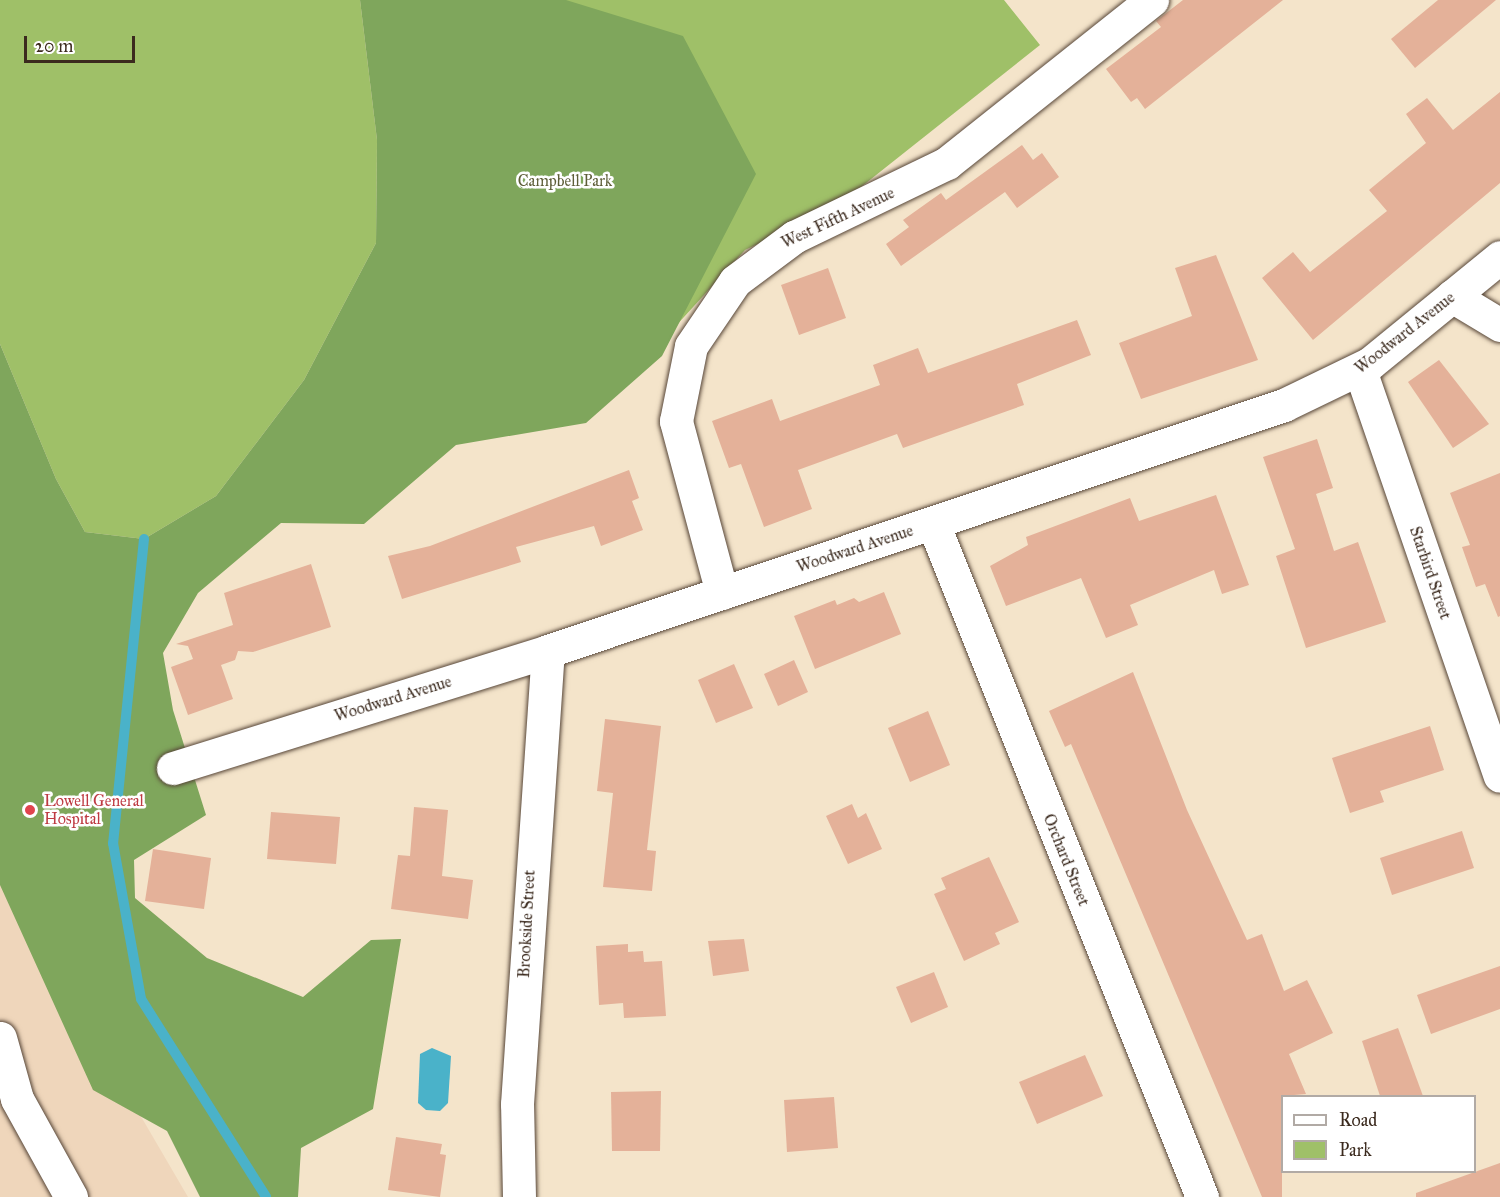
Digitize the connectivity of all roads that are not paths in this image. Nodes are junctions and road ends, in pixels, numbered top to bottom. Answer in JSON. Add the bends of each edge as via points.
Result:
{"nodes":[{"id":1,"x":1152,"y":0,"type":"edge"},
{"id":2,"x":1500,"y":257,"type":"edge"},
{"id":3,"x":1452,"y":296,"type":"junction"},
{"id":4,"x":1500,"y":325,"type":"edge"},
{"id":5,"x":1360,"y":370,"type":"junction"},
{"id":6,"x":933,"y":523,"type":"junction"},
{"id":7,"x":722,"y":593,"type":"junction"},
{"id":8,"x":548,"y":651,"type":"junction"},
{"id":9,"x":173,"y":768,"type":"dead end"},
{"id":10,"x":1500,"y":776,"type":"edge"},
{"id":11,"x":0,"y":1038,"type":"edge"},
{"id":12,"x":9,"y":1092,"type":"edge"},
{"id":13,"x":71,"y":1197,"type":"edge"},
{"id":14,"x":519,"y":1197,"type":"edge"},
{"id":15,"x":1202,"y":1197,"type":"edge"}],
"edges":[{"from":1,"to":7,"type":"street","name":"West Fifth Avenue","via":[[947,163],[763,256],[712,312],[691,346],[676,421],[686,475]]},
{"from":2,"to":3,"type":"street","name":"Woodward Avenue"},
{"from":3,"to":4,"type":"street"},
{"from":3,"to":5,"type":"street","name":"Woodward Avenue"},
{"from":5,"to":6,"type":"street","name":"Woodward Avenue","via":[[1284,405]]},
{"from":5,"to":10,"type":"street","name":"Starbird Street"},
{"from":6,"to":7,"type":"street","name":"Woodward Avenue"},
{"from":6,"to":15,"type":"street","name":"Orchard Street"},
{"from":7,"to":8,"type":"street","name":"Woodward Avenue"},
{"from":8,"to":9,"type":"street","name":"Woodward Avenue"},
{"from":8,"to":14,"type":"street","name":"Brookside Street","via":[[518,1092]]},
{"from":11,"to":12,"type":"street"},
{"from":12,"to":13,"type":"street"}]}
